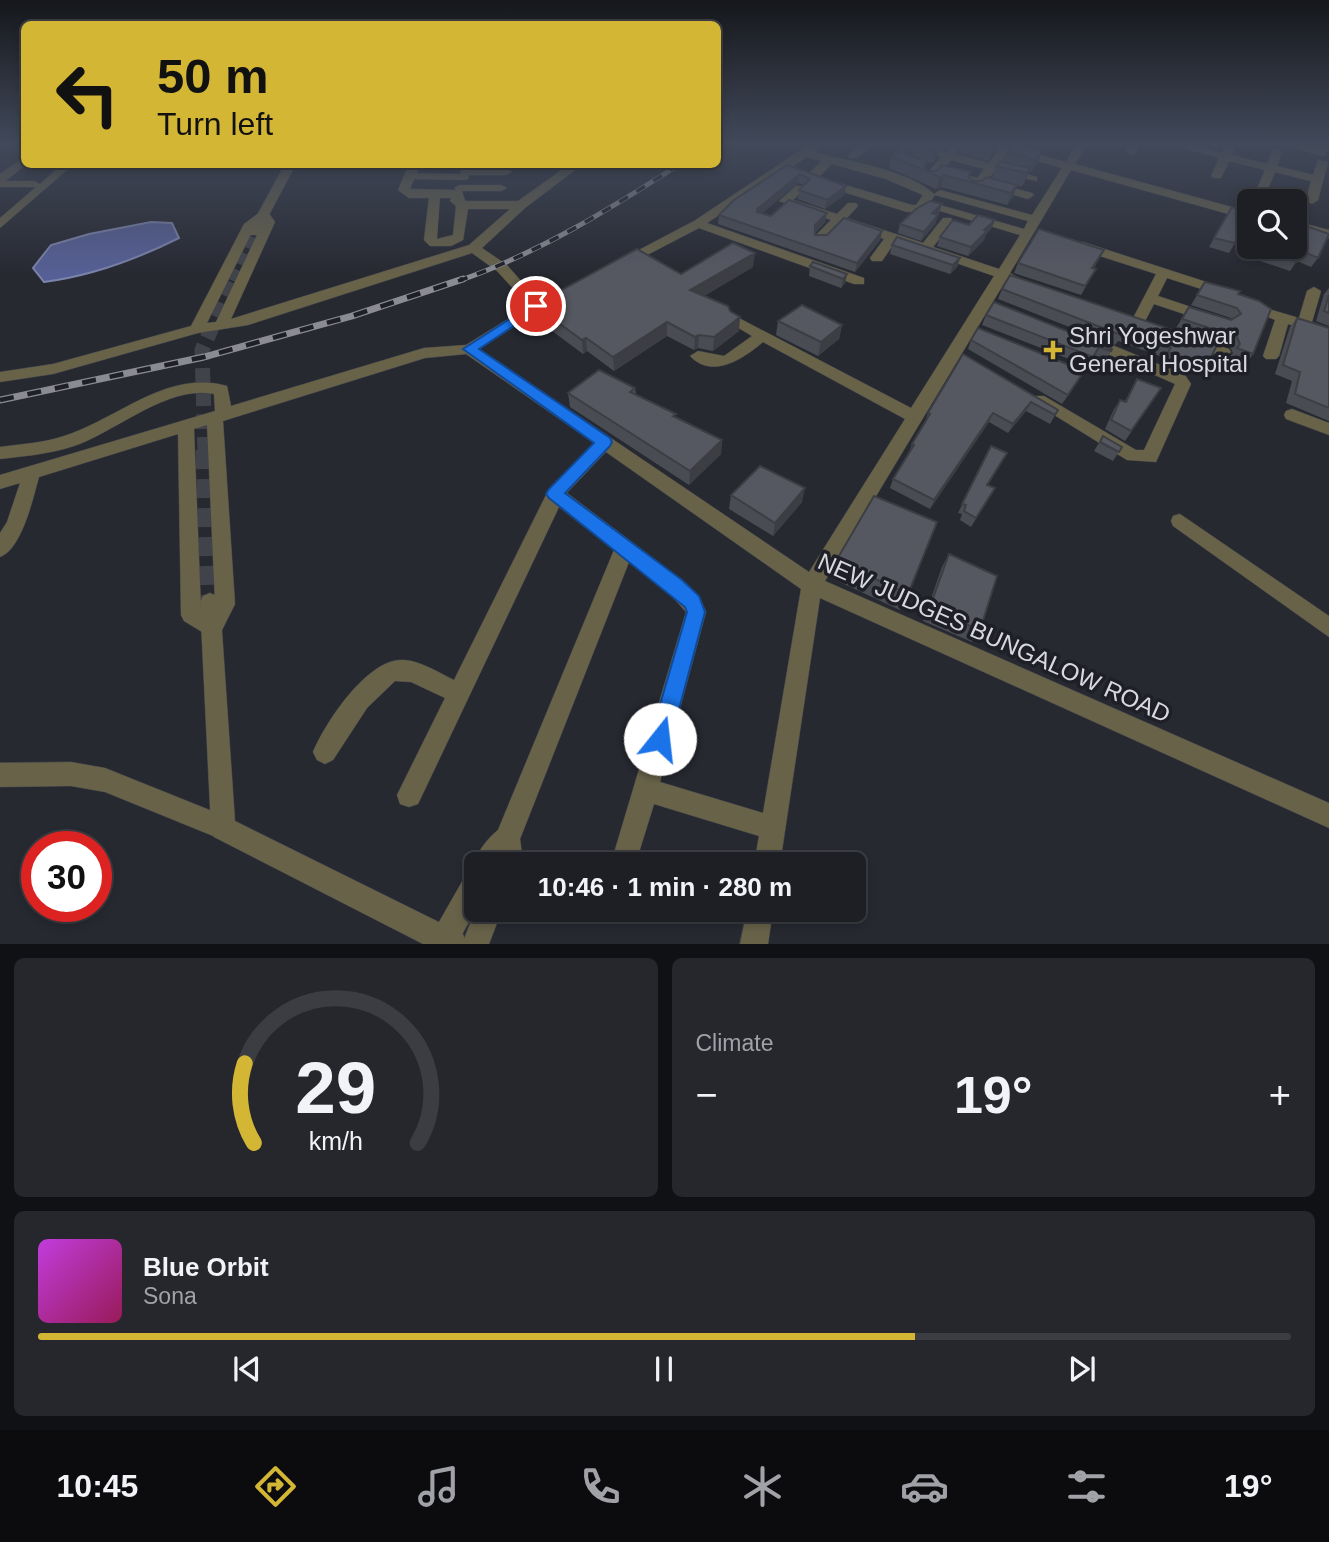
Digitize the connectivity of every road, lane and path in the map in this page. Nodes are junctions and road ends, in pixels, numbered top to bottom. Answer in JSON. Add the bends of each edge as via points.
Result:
{"nodes":[{"id":1,"x":28,"y":188,"type":"edge"},
{"id":2,"x":42,"y":188,"type":"edge"},
{"id":3,"x":279,"y":188,"type":"edge"},
{"id":4,"x":406,"y":188,"type":"edge"},
{"id":5,"x":459,"y":188,"type":"edge"},
{"id":6,"x":462,"y":188,"type":"edge"},
{"id":7,"x":463,"y":188,"type":"edge"},
{"id":8,"x":466,"y":188,"type":"edge"},
{"id":9,"x":545,"y":188,"type":"edge"},
{"id":10,"x":760,"y":188,"type":"edge"},
{"id":11,"x":800,"y":188,"type":"edge"},
{"id":12,"x":845,"y":188,"type":"edge"},
{"id":13,"x":918,"y":188,"type":"edge"},
{"id":14,"x":973,"y":188,"type":"edge"},
{"id":15,"x":1002,"y":188,"type":"edge"},
{"id":16,"x":1057,"y":188,"type":"edge"},
{"id":17,"x":1154,"y":188,"type":"edge"},
{"id":18,"x":1315,"y":188,"type":"edge"},
{"id":19,"x":435,"y":194,"type":"junction"},
{"id":20,"x":940,"y":194,"type":"dead end"},
{"id":21,"x":967,"y":194,"type":"edge"},
{"id":22,"x":1028,"y":195,"type":"dead end"},
{"id":23,"x":1312,"y":200,"type":"dead end"},
{"id":24,"x":25,"y":203,"type":"junction"},
{"id":25,"x":521,"y":205,"type":"junction"},
{"id":26,"x":3,"y":206,"type":"edge"},
{"id":27,"x":852,"y":206,"type":"dead end"},
{"id":28,"x":933,"y":207,"type":"edge"},
{"id":29,"x":998,"y":209,"type":"junction"},
{"id":30,"x":1237,"y":210,"type":"edge"},
{"id":31,"x":430,"y":212,"type":"junction"},
{"id":32,"x":264,"y":215,"type":"junction"},
{"id":33,"x":840,"y":218,"type":"junction"},
{"id":34,"x":947,"y":220,"type":"dead end"},
{"id":35,"x":0,"y":224,"type":"edge"},
{"id":36,"x":698,"y":224,"type":"junction"},
{"id":37,"x":990,"y":224,"type":"junction"},
{"id":38,"x":1035,"y":229,"type":"junction"},
{"id":39,"x":1307,"y":230,"type":"edge"},
{"id":40,"x":254,"y":232,"type":"tunnel mouth"},
{"id":41,"x":893,"y":236,"type":"junction"},
{"id":42,"x":1329,"y":236,"type":"edge"},
{"id":43,"x":819,"y":239,"type":"edge"},
{"id":44,"x":1070,"y":242,"type":"edge"},
{"id":45,"x":474,"y":248,"type":"junction"},
{"id":46,"x":924,"y":250,"type":"junction"},
{"id":47,"x":877,"y":258,"type":"dead end"},
{"id":48,"x":422,"y":265,"type":"junction"},
{"id":49,"x":1163,"y":272,"type":"junction"},
{"id":50,"x":599,"y":274,"type":"edge"},
{"id":51,"x":1002,"y":274,"type":"junction"},
{"id":52,"x":859,"y":281,"type":"dead end"},
{"id":53,"x":1022,"y":281,"type":"edge"},
{"id":54,"x":574,"y":287,"type":"edge"},
{"id":55,"x":1314,"y":290,"type":"dead end"},
{"id":56,"x":1223,"y":292,"type":"edge"},
{"id":57,"x":1150,"y":298,"type":"junction"},
{"id":58,"x":536,"y":306,"type":"junction"},
{"id":59,"x":1262,"y":311,"type":"edge"},
{"id":60,"x":1283,"y":317,"type":"junction"},
{"id":61,"x":735,"y":320,"type":"edge"},
{"id":62,"x":1138,"y":322,"type":"edge"},
{"id":63,"x":1225,"y":323,"type":"edge"},
{"id":64,"x":1304,"y":324,"type":"junction"},
{"id":65,"x":221,"y":326,"type":"junction"},
{"id":66,"x":197,"y":329,"type":"junction"},
{"id":67,"x":1329,"y":333,"type":"edge"},
{"id":68,"x":1072,"y":334,"type":"edge"},
{"id":69,"x":762,"y":335,"type":"junction"},
{"id":70,"x":1175,"y":335,"type":"edge"},
{"id":71,"x":469,"y":349,"type":"junction"},
{"id":72,"x":1224,"y":352,"type":"dead end"},
{"id":73,"x":698,"y":356,"type":"dead end"},
{"id":74,"x":1271,"y":356,"type":"dead end"},
{"id":75,"x":0,"y":377,"type":"edge"},
{"id":76,"x":1025,"y":392,"type":"edge"},
{"id":77,"x":1292,"y":415,"type":"dead end"},
{"id":78,"x":219,"y":416,"type":"junction"},
{"id":79,"x":914,"y":417,"type":"junction"},
{"id":80,"x":186,"y":427,"type":"junction"},
{"id":81,"x":1329,"y":429,"type":"edge"},
{"id":82,"x":604,"y":442,"type":"junction"},
{"id":83,"x":0,"y":453,"type":"edge"},
{"id":84,"x":32,"y":475,"type":"junction"},
{"id":85,"x":0,"y":482,"type":"edge"},
{"id":86,"x":555,"y":494,"type":"junction"},
{"id":87,"x":1180,"y":521,"type":"dead end"},
{"id":88,"x":625,"y":548,"type":"junction"},
{"id":89,"x":0,"y":549,"type":"edge"},
{"id":90,"x":812,"y":585,"type":"junction"},
{"id":91,"x":210,"y":602,"type":"tunnel mouth"},
{"id":92,"x":1329,"y":628,"type":"edge"},
{"id":93,"x":212,"y":629,"type":"junction"},
{"id":94,"x":460,"y":693,"type":"junction"},
{"id":95,"x":325,"y":752,"type":"dead end"},
{"id":96,"x":0,"y":775,"type":"edge"},
{"id":97,"x":646,"y":790,"type":"junction"},
{"id":98,"x":409,"y":795,"type":"dead end"},
{"id":99,"x":1329,"y":816,"type":"edge"},
{"id":100,"x":223,"y":828,"type":"junction"},
{"id":101,"x":773,"y":828,"type":"junction"},
{"id":102,"x":506,"y":852,"type":"edge"},
{"id":103,"x":627,"y":852,"type":"edge"},
{"id":104,"x":769,"y":852,"type":"edge"},
{"id":105,"x":464,"y":908,"type":"edge"},
{"id":106,"x":484,"y":922,"type":"edge"},
{"id":107,"x":758,"y":922,"type":"edge"},
{"id":108,"x":449,"y":941,"type":"edge"},
{"id":109,"x":475,"y":943,"type":"edge"},
{"id":110,"x":754,"y":943,"type":"edge"}],
"edges":[{"from":1,"to":26,"type":"street"},
{"from":2,"to":24,"type":"street"},
{"from":3,"to":32,"type":"street"},
{"from":4,"to":19,"type":"street","via":[[405,192]]},
{"from":5,"to":19,"type":"street"},
{"from":6,"to":31,"type":"street"},
{"from":7,"to":31,"type":"street","via":[[459,237],[451,242],[430,240]]},
{"from":8,"to":25,"type":"street"},
{"from":9,"to":25,"type":"street"},
{"from":10,"to":36,"type":"street"},
{"from":11,"to":33,"type":"street","via":[[782,204]]},
{"from":12,"to":13,"type":"street","via":[[911,209],[920,208],[929,194]]},
{"from":14,"to":21,"type":"street"},
{"from":15,"to":22,"type":"street"},
{"from":16,"to":38,"type":"street"},
{"from":17,"to":30,"type":"street"},
{"from":18,"to":23,"type":"street"},
{"from":19,"to":31,"type":"street"},
{"from":20,"to":29,"type":"street"},
{"from":24,"to":26,"type":"street"},
{"from":24,"to":35,"type":"street"},
{"from":25,"to":45,"type":"street"},
{"from":27,"to":33,"type":"street"},
{"from":28,"to":37,"type":"street"},
{"from":29,"to":37,"type":"street"},
{"from":29,"to":38,"type":"street"},
{"from":31,"to":48,"type":"street"},
{"from":32,"to":40,"type":"street"},
{"from":32,"to":65,"type":"street","via":[[269,222]]},
{"from":32,"to":66,"type":"street","via":[[250,224]]},
{"from":33,"to":41,"type":"street"},
{"from":33,"to":43,"type":"street"},
{"from":34,"to":46,"type":"street"},
{"from":36,"to":50,"type":"street"},
{"from":36,"to":52,"type":"street"},
{"from":37,"to":38,"type":"street"},
{"from":38,"to":51,"type":"street"},
{"from":39,"to":42,"type":"street"},
{"from":41,"to":46,"type":"street"},
{"from":41,"to":47,"type":"street"},
{"from":44,"to":49,"type":"street"},
{"from":45,"to":48,"type":"street"},
{"from":45,"to":58,"type":"street","via":[[502,268]]},
{"from":46,"to":51,"type":"street"},
{"from":48,"to":65,"type":"street"},
{"from":49,"to":56,"type":"street"},
{"from":49,"to":57,"type":"street"},
{"from":51,"to":53,"type":"street"},
{"from":51,"to":79,"type":"street","via":[[975,329]]},
{"from":54,"to":58,"type":"street"},
{"from":55,"to":64,"type":"street"},
{"from":57,"to":62,"type":"street"},
{"from":57,"to":63,"type":"street"},
{"from":58,"to":71,"type":"street"},
{"from":59,"to":60,"type":"street"},
{"from":60,"to":64,"type":"street"},
{"from":60,"to":74,"type":"street"},
{"from":61,"to":69,"type":"street"},
{"from":64,"to":67,"type":"street"},
{"from":65,"to":66,"type":"street"},
{"from":66,"to":75,"type":"street","via":[[95,359]]},
{"from":68,"to":76,"type":"street","via":[[1180,379],[1183,384],[1150,457],[1133,456]]},
{"from":69,"to":73,"type":"street","via":[[722,363]]},
{"from":69,"to":79,"type":"street"},
{"from":70,"to":72,"type":"street"},
{"from":71,"to":78,"type":"street","via":[[425,353]]},
{"from":71,"to":82,"type":"street","name":"NEW JUDGES BUNGALOW ROAD"},
{"from":77,"to":81,"type":"street"},
{"from":78,"to":80,"type":"street"},
{"from":78,"to":83,"type":"street","via":[[221,390],[187,388],[68,442]]},
{"from":78,"to":93,"type":"street","via":[[225,604]]},
{"from":79,"to":90,"type":"street"},
{"from":80,"to":84,"type":"street"},
{"from":80,"to":93,"type":"street","via":[[191,614]]},
{"from":82,"to":86,"type":"street"},
{"from":82,"to":90,"type":"street","name":"NEW JUDGES BUNGALOW ROAD"},
{"from":84,"to":85,"type":"street"},
{"from":84,"to":89,"type":"street","via":[[16,524]]},
{"from":86,"to":88,"type":"street"},
{"from":86,"to":94,"type":"street"},
{"from":87,"to":92,"type":"street"},
{"from":88,"to":97,"type":"street","via":[[675,586],[696,612]]},
{"from":88,"to":102,"type":"street"},
{"from":90,"to":99,"type":"street","name":"NEW JUDGES BUNGALOW ROAD"},
{"from":90,"to":101,"type":"street"},
{"from":91,"to":93,"type":"street"},
{"from":93,"to":100,"type":"street"},
{"from":94,"to":95,"type":"street","via":[[403,670],[388,672],[375,680]]},
{"from":94,"to":98,"type":"street"},
{"from":96,"to":100,"type":"street","via":[[95,778]]},
{"from":97,"to":101,"type":"street"},
{"from":97,"to":103,"type":"street"},
{"from":100,"to":108,"type":"street"},
{"from":101,"to":104,"type":"street"},
{"from":105,"to":108,"type":"street"},
{"from":106,"to":109,"type":"street"},
{"from":107,"to":110,"type":"street"}]}
